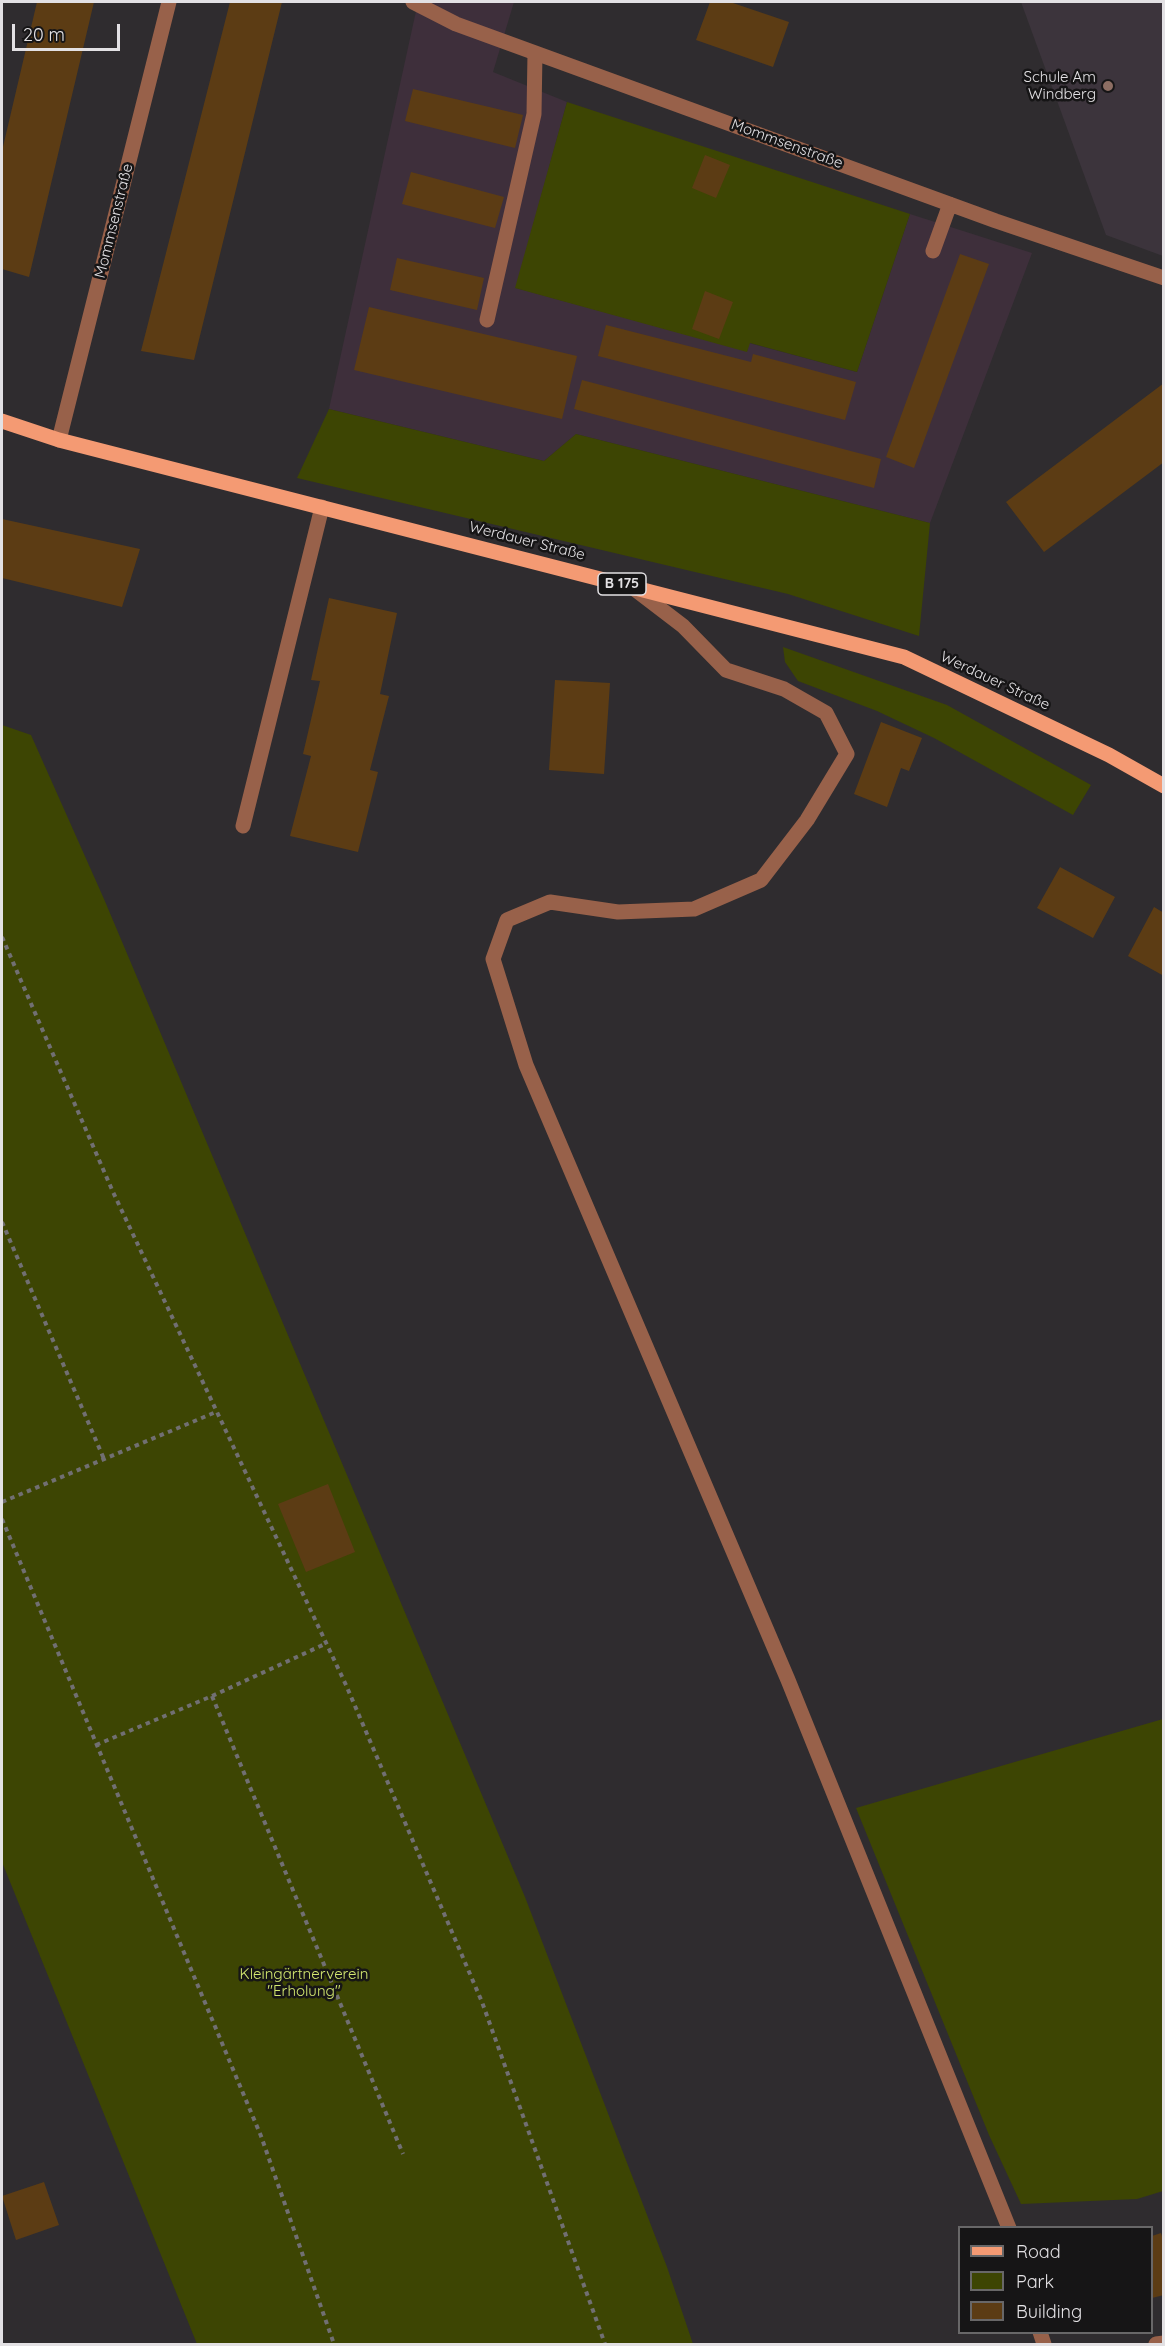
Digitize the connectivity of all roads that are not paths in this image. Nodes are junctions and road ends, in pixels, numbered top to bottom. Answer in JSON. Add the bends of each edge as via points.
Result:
{"nodes":[{"id":1,"x":169,"y":2,"type":"edge"},
{"id":2,"x":413,"y":2,"type":"edge"},
{"id":3,"x":535,"y":52,"type":"junction"},
{"id":4,"x":950,"y":204,"type":"junction"},
{"id":5,"x":933,"y":251,"type":"dead end"},
{"id":6,"x":1164,"y":278,"type":"edge"},
{"id":7,"x":487,"y":320,"type":"dead end"},
{"id":8,"x":2,"y":422,"type":"edge"},
{"id":9,"x":59,"y":440,"type":"junction"},
{"id":10,"x":322,"y":507,"type":"junction"},
{"id":11,"x":632,"y":587,"type":"junction"},
{"id":12,"x":1164,"y":786,"type":"edge"},
{"id":13,"x":243,"y":826,"type":"dead end"},
{"id":14,"x":1008,"y":2226,"type":"edge"},
{"id":15,"x":1164,"y":2343,"type":"edge"},
{"id":16,"x":1156,"y":2344,"type":"edge"}],
"edges":[{"from":1,"to":9,"type":"street","name":"Mommsenstraße"},
{"from":2,"to":3,"type":"street","name":"Mommsenstraße","via":[[456,24]]},
{"from":3,"to":4,"type":"street","name":"Mommsenstraße"},
{"from":3,"to":7,"type":"street","via":[[534,114]]},
{"from":4,"to":5,"type":"street"},
{"from":4,"to":6,"type":"street","name":"Mommsenstraße"},
{"from":8,"to":9,"type":"main road","name":"Werdauer Straße","number":"B 175"},
{"from":9,"to":10,"type":"main road","name":"Werdauer Straße","number":"B 175"},
{"from":10,"to":11,"type":"main road","name":"Werdauer Straße","number":"B 175"},
{"from":10,"to":13,"type":"street"},
{"from":11,"to":12,"type":"main road","name":"Werdauer Straße","number":"B 175","via":[[904,657],[1109,755]]},
{"from":11,"to":14,"type":"street","via":[[683,626],[726,670],[784,689],[826,713],[847,754],[807,820],[761,880],[694,909],[618,912],[550,902],[507,920],[493,959],[526,1065],[788,1680]]},
{"from":15,"to":16,"type":"street"}]}
